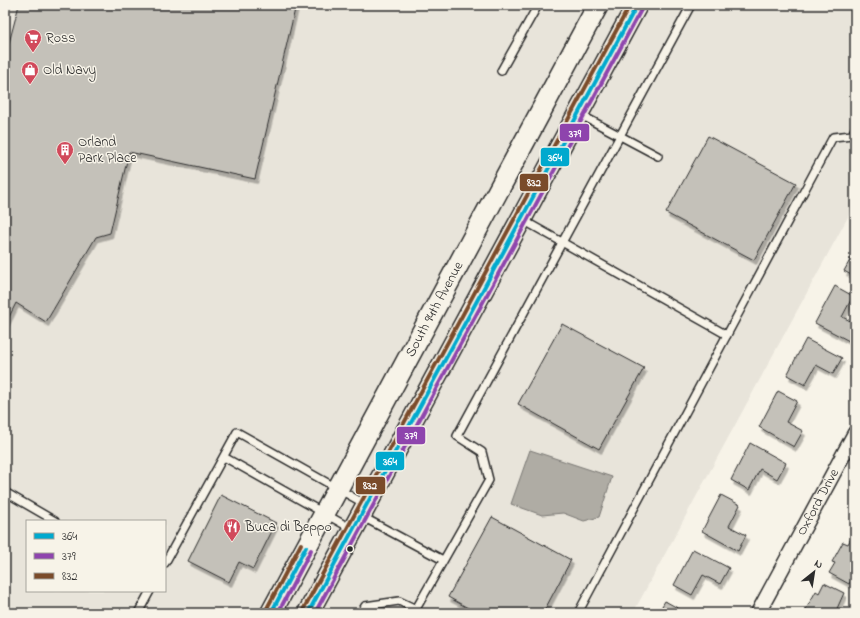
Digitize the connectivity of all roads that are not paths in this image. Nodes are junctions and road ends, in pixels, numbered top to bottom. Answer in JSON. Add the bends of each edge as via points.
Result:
{"nodes":[{"id":1,"x":538,"y":5,"type":"edge"},
{"id":2,"x":598,"y":5,"type":"edge"},
{"id":3,"x":637,"y":5,"type":"edge"},
{"id":4,"x":691,"y":5,"type":"edge"},
{"id":5,"x":501,"y":71,"type":"dead end"},
{"id":6,"x":578,"y":114,"type":"junction"},
{"id":7,"x":855,"y":129,"type":"edge"},
{"id":8,"x":620,"y":136,"type":"junction"},
{"id":9,"x":658,"y":156,"type":"dead end"},
{"id":10,"x":521,"y":219,"type":"junction"},
{"id":11,"x":562,"y":242,"type":"junction"},
{"id":12,"x":727,"y":335,"type":"junction"},
{"id":13,"x":855,"y":433,"type":"edge"},
{"id":14,"x":224,"y":457,"type":"junction"},
{"id":15,"x":337,"y":489,"type":"junction"},
{"id":16,"x":5,"y":492,"type":"edge"},
{"id":17,"x":324,"y":513,"type":"junction"},
{"id":18,"x":360,"y":517,"type":"junction"},
{"id":19,"x":53,"y":520,"type":"edge"},
{"id":20,"x":443,"y":560,"type":"junction"},
{"id":21,"x":166,"y":561,"type":"edge"},
{"id":22,"x":149,"y":592,"type":"edge"},
{"id":23,"x":138,"y":613,"type":"edge"},
{"id":24,"x":271,"y":613,"type":"edge"},
{"id":25,"x":308,"y":613,"type":"edge"},
{"id":26,"x":361,"y":613,"type":"edge"},
{"id":27,"x":578,"y":613,"type":"edge"},
{"id":28,"x":758,"y":613,"type":"edge"}],
"edges":[{"from":1,"to":5,"type":"lane"},
{"from":2,"to":15,"type":"street","name":"South 94th Avenue"},
{"from":3,"to":6,"type":"street"},
{"from":4,"to":8,"type":"lane"},
{"from":6,"to":8,"type":"lane"},
{"from":6,"to":10,"type":"street"},
{"from":7,"to":12,"type":"lane","via":[[852,135],[833,137]]},
{"from":8,"to":9,"type":"lane"},
{"from":8,"to":11,"type":"lane"},
{"from":10,"to":11,"type":"lane"},
{"from":10,"to":18,"type":"street"},
{"from":11,"to":12,"type":"lane"},
{"from":11,"to":20,"type":"lane","via":[[457,436],[482,452],[489,480]]},
{"from":12,"to":27,"type":"lane"},
{"from":13,"to":28,"type":"street","name":"Oxford Drive"},
{"from":14,"to":15,"type":"lane","via":[[237,432]]},
{"from":14,"to":17,"type":"lane"},
{"from":14,"to":21,"type":"lane"},
{"from":15,"to":17,"type":"street","name":"South 94th Avenue"},
{"from":15,"to":18,"type":"lane"},
{"from":16,"to":19,"type":"lane"},
{"from":17,"to":18,"type":"lane"},
{"from":17,"to":24,"type":"street","name":"South 94th Avenue"},
{"from":18,"to":20,"type":"lane"},
{"from":18,"to":25,"type":"street"},
{"from":20,"to":26,"type":"lane","via":[[416,609],[399,601],[365,606]]},
{"from":22,"to":23,"type":"lane"}]}
